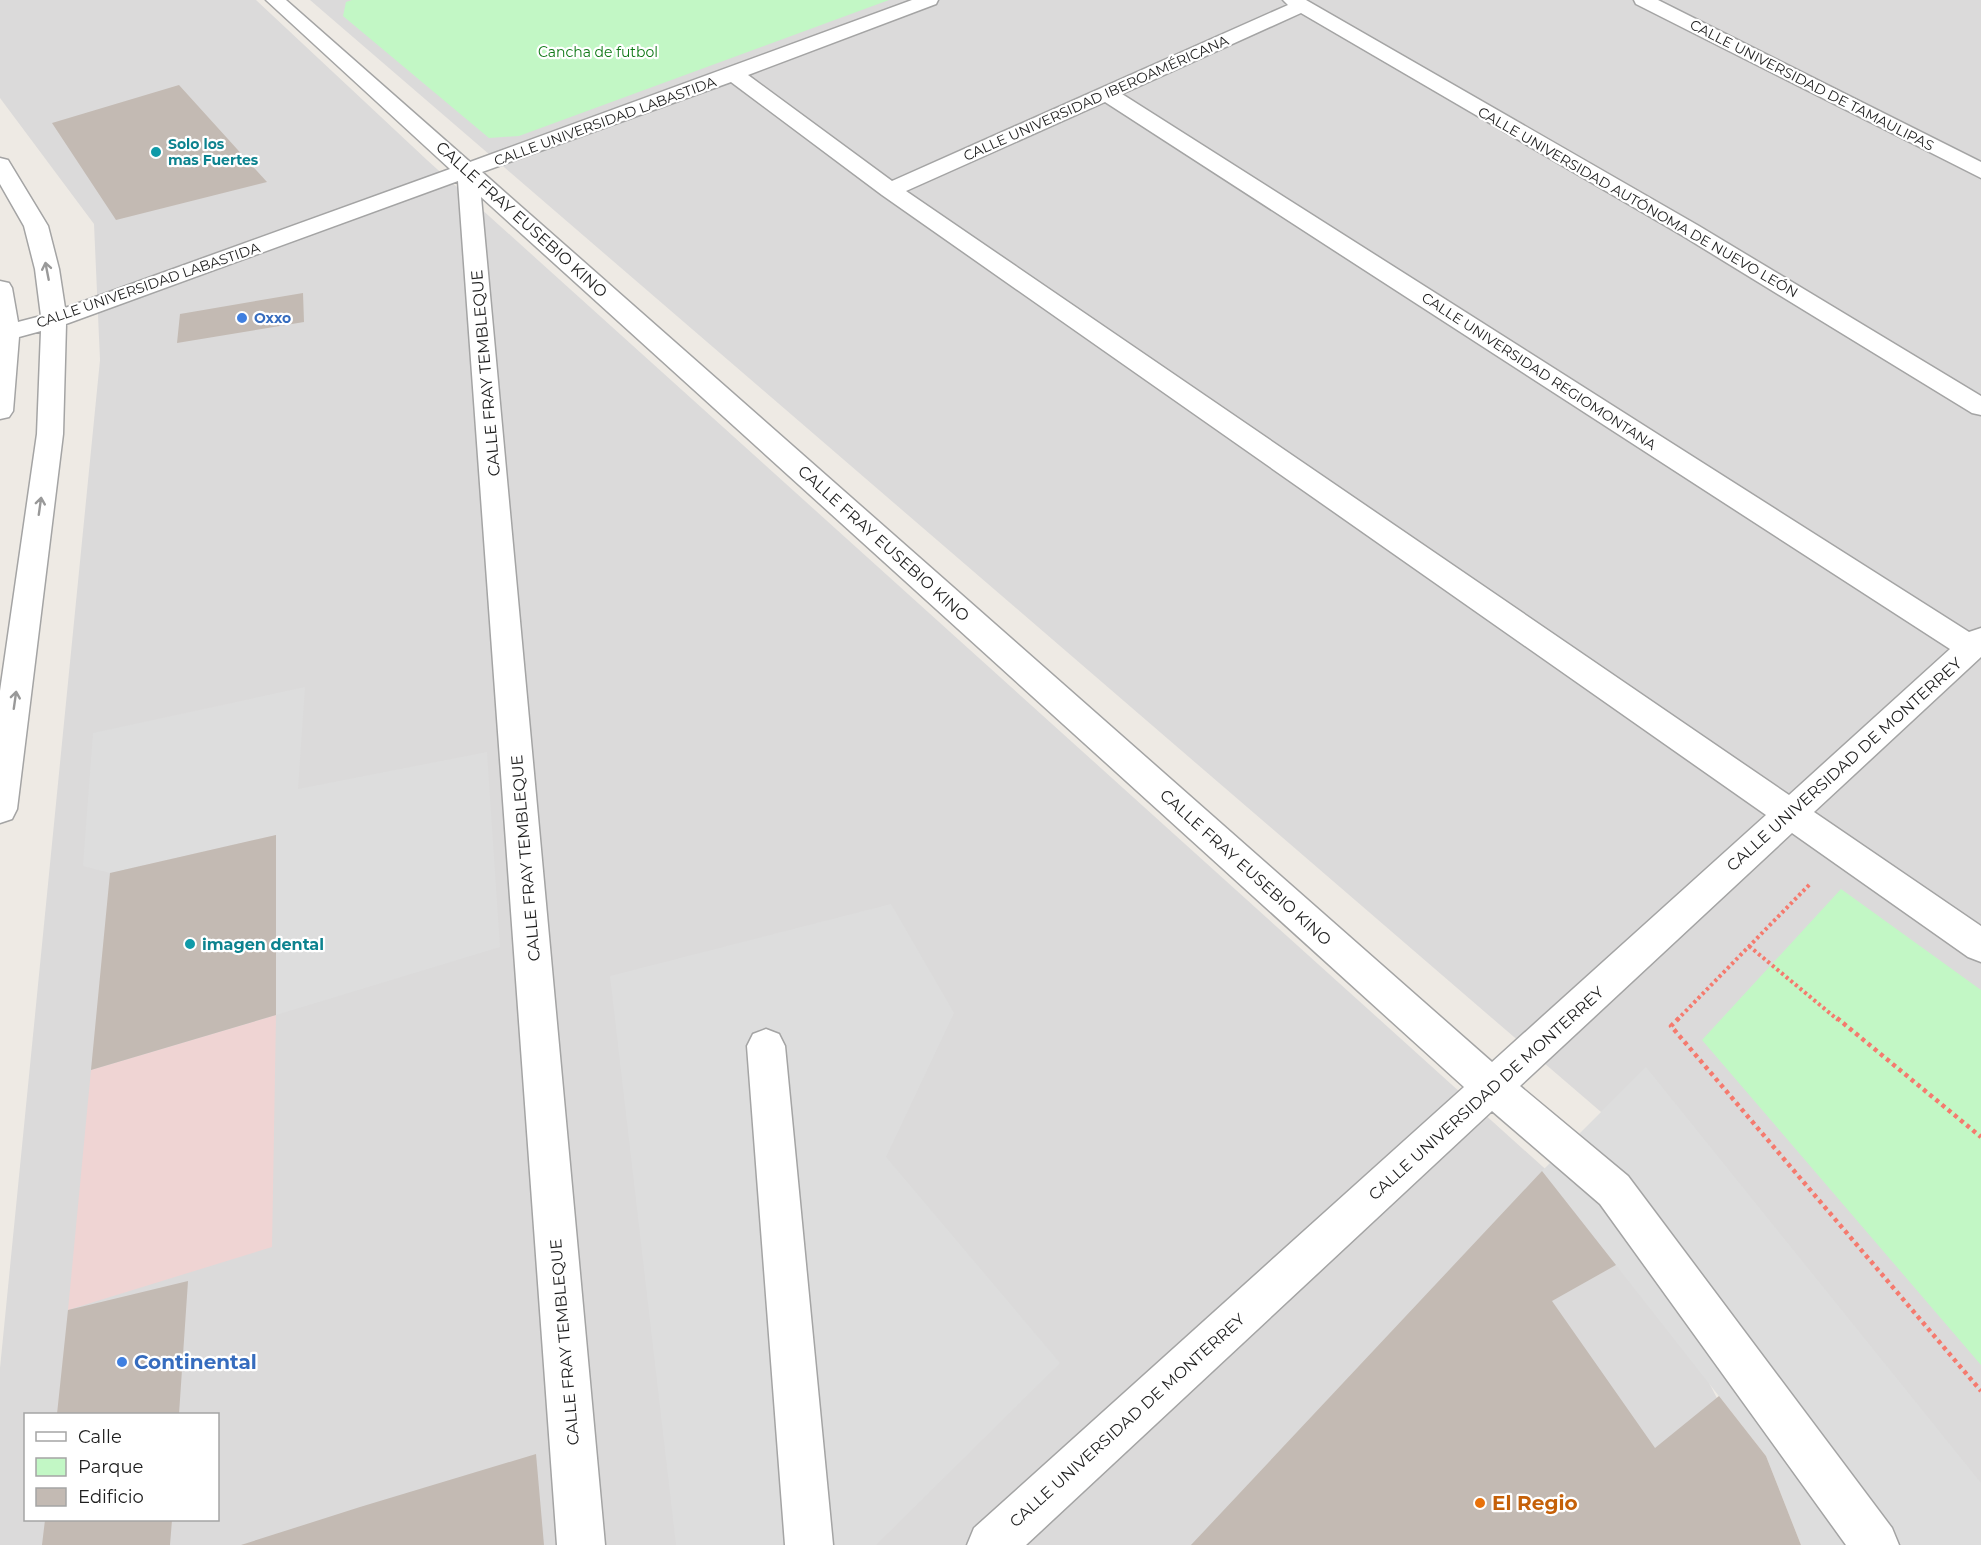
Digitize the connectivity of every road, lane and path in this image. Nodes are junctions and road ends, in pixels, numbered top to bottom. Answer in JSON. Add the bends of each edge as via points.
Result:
{"nodes":[{"id":1,"x":277,"y":0,"type":"edge"},
{"id":2,"x":929,"y":0,"type":"edge"},
{"id":3,"x":1643,"y":0,"type":"edge"},
{"id":4,"x":1297,"y":3,"type":"edge"},
{"id":5,"x":733,"y":74,"type":"junction"},
{"id":6,"x":1107,"y":94,"type":"junction"},
{"id":7,"x":0,"y":165,"type":"edge"},
{"id":8,"x":468,"y":170,"type":"junction"},
{"id":9,"x":1981,"y":171,"type":"edge"},
{"id":10,"x":890,"y":190,"type":"junction"},
{"id":11,"x":0,"y":288,"type":"edge"},
{"id":12,"x":54,"y":320,"type":"junction"},
{"id":13,"x":8,"y":332,"type":"junction"},
{"id":14,"x":1981,"y":407,"type":"edge"},
{"id":15,"x":0,"y":411,"type":"edge"},
{"id":16,"x":1976,"y":644,"type":"edge"},
{"id":17,"x":0,"y":810,"type":"edge"},
{"id":18,"x":1789,"y":815,"type":"junction"},
{"id":19,"x":1813,"y":881,"type":"dead end"},
{"id":20,"x":1749,"y":946,"type":"junction"},
{"id":21,"x":1981,"y":946,"type":"edge"},
{"id":22,"x":766,"y":1046,"type":"dead end"},
{"id":23,"x":1492,"y":1087,"type":"junction"},
{"id":24,"x":1981,"y":1137,"type":"edge"},
{"id":25,"x":1981,"y":1391,"type":"edge"},
{"id":26,"x":581,"y":1545,"type":"edge"},
{"id":27,"x":808,"y":1545,"type":"edge"},
{"id":28,"x":991,"y":1545,"type":"edge"},
{"id":29,"x":1875,"y":1545,"type":"edge"}],
"edges":[{"from":1,"to":8,"type":"street","name":"CALLE FRAY EUSEBIO KINO"},
{"from":2,"to":5,"type":"street","name":"CALLE UNIVERSIDAD LABASTIDA"},
{"from":3,"to":9,"type":"street","name":"CALLE UNIVERSIDAD DE TAMAULIPAS"},
{"from":4,"to":6,"type":"street","name":"CALLE UNIVERSIDAD IBEROAMÉRICANA"},
{"from":4,"to":14,"type":"street","name":"CALLE UNIVERSIDAD AUTÓNOMA DE NUEVO LEÓN","via":[[1691,231]]},
{"from":5,"to":8,"type":"street","name":"CALLE UNIVERSIDAD LABASTIDA"},
{"from":5,"to":10,"type":"street"},
{"from":6,"to":10,"type":"street","name":"CALLE UNIVERSIDAD IBEROAMÉRICANA"},
{"from":6,"to":16,"type":"street","name":"CALLE UNIVERSIDAD REGIOMONTANA"},
{"from":12,"to":7,"type":"street","one_way":true,"via":[[36,226]]},
{"from":8,"to":12,"type":"street","name":"CALLE UNIVERSIDAD LABASTIDA"},
{"from":8,"to":23,"type":"street","name":"CALLE FRAY EUSEBIO KINO"},
{"from":8,"to":26,"type":"street","name":"CALLE FRAY TEMBLEQUE"},
{"from":10,"to":18,"type":"street"},
{"from":11,"to":13,"type":"street"},
{"from":12,"to":13,"type":"street","name":"CALLE UNIVERSIDAD LABASTIDA"},
{"from":17,"to":12,"type":"street","one_way":true,"via":[[50,434]]},
{"from":13,"to":15,"type":"street"},
{"from":16,"to":18,"type":"street","name":"CALLE UNIVERSIDAD DE MONTERREY"},
{"from":18,"to":21,"type":"street"},
{"from":18,"to":23,"type":"street","name":"CALLE UNIVERSIDAD DE MONTERREY"},
{"from":19,"to":20,"type":"path"},
{"from":20,"to":24,"type":"path"},
{"from":20,"to":25,"type":"path","via":[[1671,1026]]},
{"from":22,"to":27,"type":"street"},
{"from":23,"to":28,"type":"street","name":"CALLE UNIVERSIDAD DE MONTERREY"},
{"from":23,"to":29,"type":"street","name":"CALLE FRAY EUSEBIO KINO","via":[[1614,1190]]}]}
